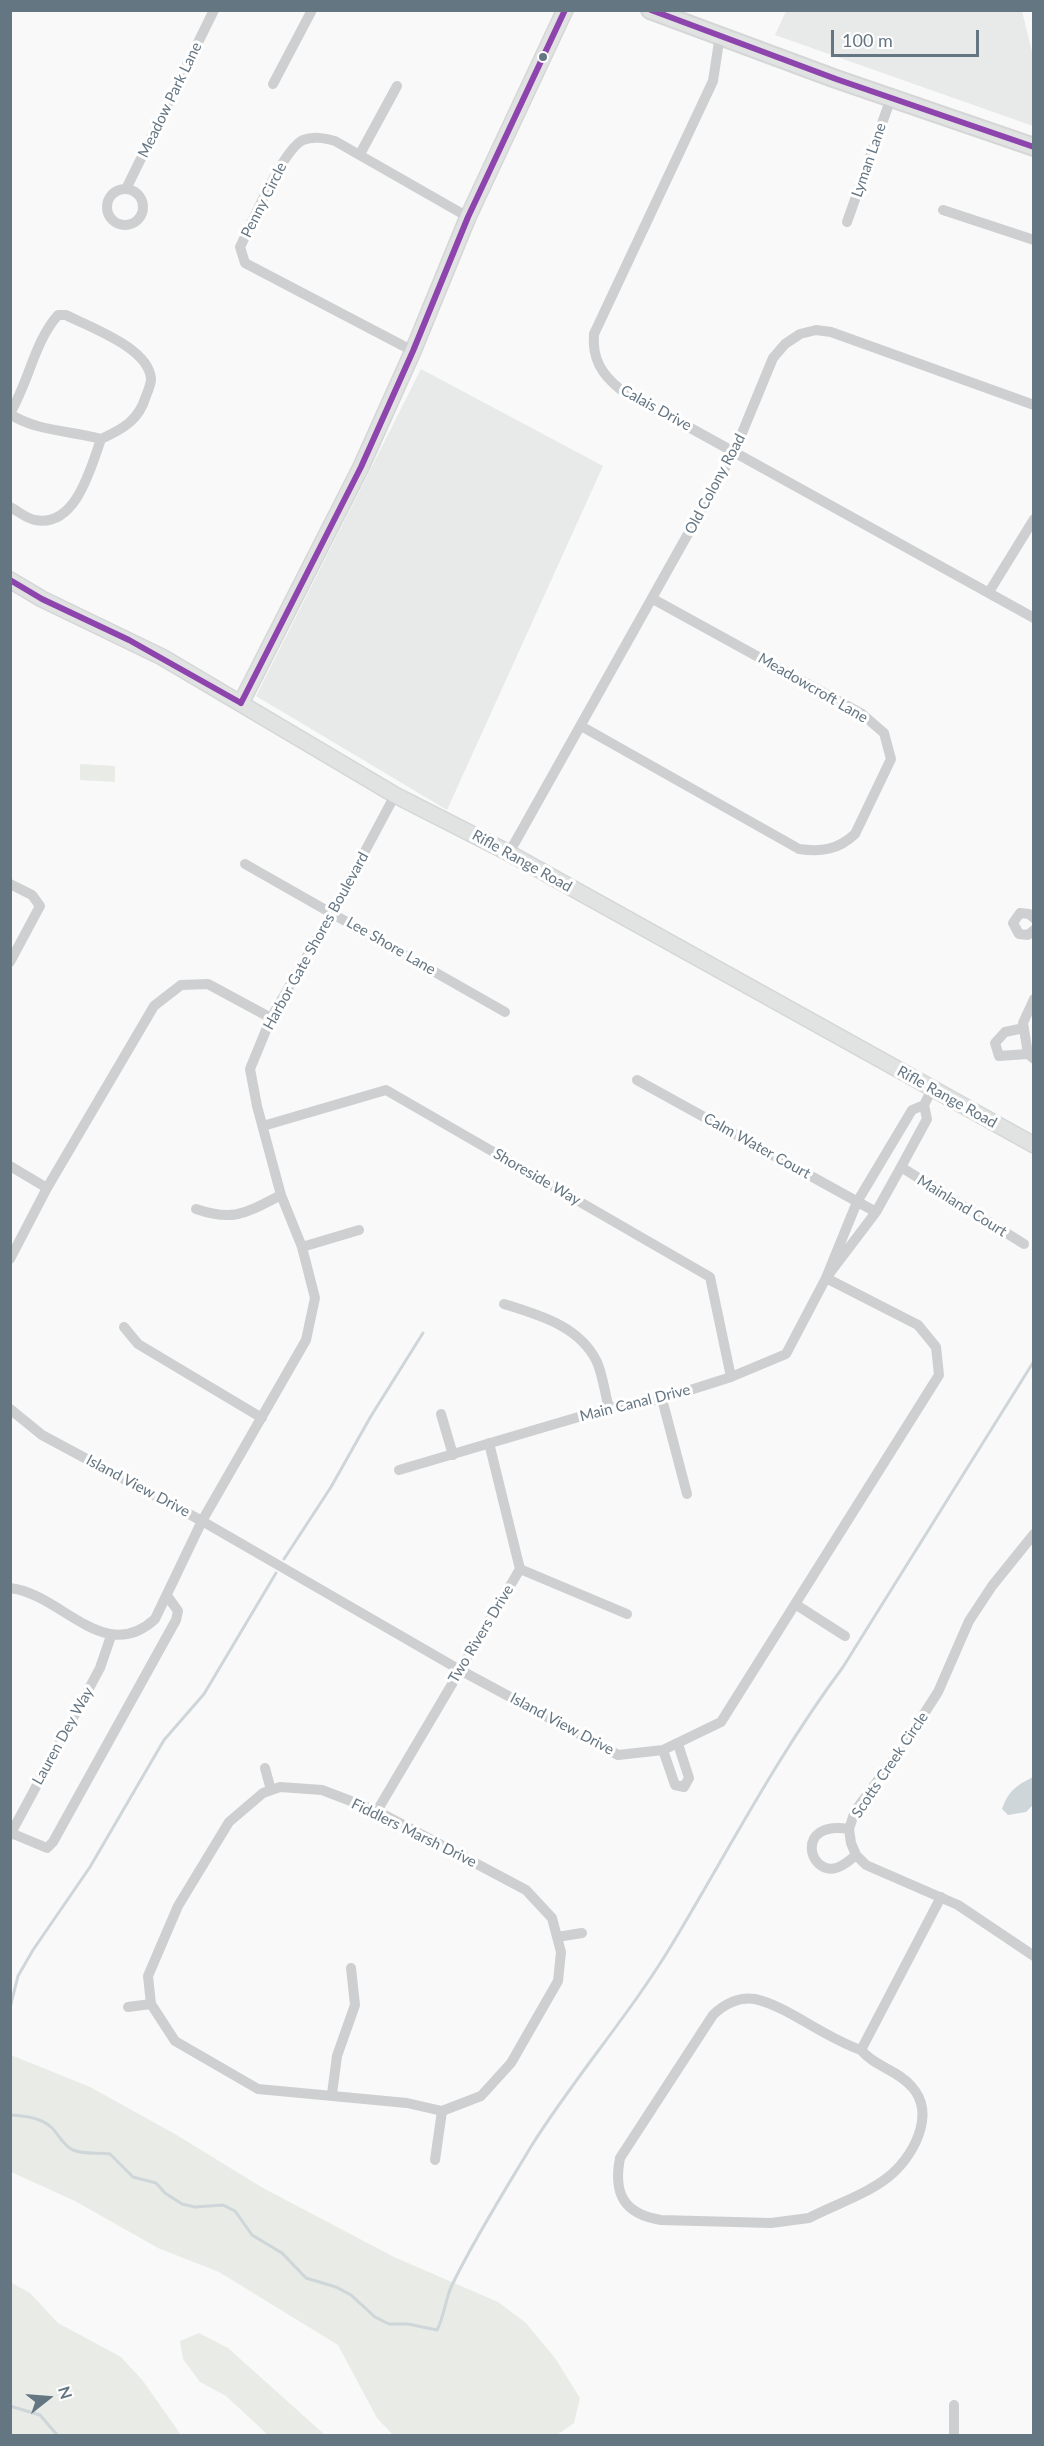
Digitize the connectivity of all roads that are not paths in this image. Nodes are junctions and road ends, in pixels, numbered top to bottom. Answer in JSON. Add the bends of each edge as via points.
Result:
{"nodes":[{"id":1,"x":214,"y":10,"type":"edge"},
{"id":2,"x":312,"y":10,"type":"edge"},
{"id":3,"x":565,"y":10,"type":"edge"},
{"id":4,"x":650,"y":10,"type":"edge"},
{"id":5,"x":720,"y":34,"type":"junction"},
{"id":6,"x":273,"y":84,"type":"dead end"},
{"id":7,"x":397,"y":86,"type":"dead end"},
{"id":8,"x":891,"y":98,"type":"junction"},
{"id":9,"x":1034,"y":147,"type":"edge"},
{"id":10,"x":360,"y":154,"type":"junction"},
{"id":11,"x":126,"y":189,"type":"dead end"},
{"id":12,"x":943,"y":210,"type":"dead end"},
{"id":13,"x":468,"y":217,"type":"junction"},
{"id":14,"x":847,"y":222,"type":"dead end"},
{"id":15,"x":1034,"y":240,"type":"edge"},
{"id":16,"x":413,"y":351,"type":"junction"},
{"id":17,"x":1034,"y":405,"type":"edge"},
{"id":18,"x":10,"y":414,"type":"edge"},
{"id":19,"x":101,"y":439,"type":"junction"},
{"id":20,"x":735,"y":450,"type":"junction"},
{"id":21,"x":10,"y":507,"type":"edge"},
{"id":22,"x":1034,"y":519,"type":"edge"},
{"id":23,"x":10,"y":580,"type":"edge"},
{"id":24,"x":989,"y":592,"type":"junction"},
{"id":25,"x":653,"y":599,"type":"junction"},
{"id":26,"x":1034,"y":618,"type":"edge"},
{"id":27,"x":241,"y":703,"type":"junction"},
{"id":28,"x":581,"y":726,"type":"junction"},
{"id":29,"x":395,"y":795,"type":"junction"},
{"id":30,"x":509,"y":853,"type":"junction"},
{"id":31,"x":245,"y":864,"type":"dead end"},
{"id":32,"x":10,"y":884,"type":"edge"},
{"id":33,"x":332,"y":913,"type":"junction"},
{"id":34,"x":1034,"y":918,"type":"edge"},
{"id":35,"x":1033,"y":932,"type":"edge"},
{"id":36,"x":10,"y":962,"type":"edge"},
{"id":37,"x":1034,"y":999,"type":"edge"},
{"id":38,"x":505,"y":1012,"type":"dead end"},
{"id":39,"x":271,"y":1018,"type":"junction"},
{"id":40,"x":1024,"y":1028,"type":"junction"},
{"id":41,"x":1031,"y":1057,"type":"edge"},
{"id":42,"x":638,"y":1080,"type":"dead end"},
{"id":43,"x":932,"y":1089,"type":"junction"},
{"id":44,"x":924,"y":1105,"type":"junction"},
{"id":45,"x":263,"y":1126,"type":"junction"},
{"id":46,"x":1034,"y":1145,"type":"edge"},
{"id":47,"x":10,"y":1166,"type":"edge"},
{"id":48,"x":901,"y":1167,"type":"junction"},
{"id":49,"x":47,"y":1188,"type":"junction"},
{"id":50,"x":281,"y":1195,"type":"junction"},
{"id":51,"x":857,"y":1202,"type":"junction"},
{"id":52,"x":196,"y":1209,"type":"dead end"},
{"id":53,"x":876,"y":1212,"type":"junction"},
{"id":54,"x":359,"y":1230,"type":"dead end"},
{"id":55,"x":1024,"y":1244,"type":"dead end"},
{"id":56,"x":302,"y":1247,"type":"junction"},
{"id":57,"x":10,"y":1259,"type":"edge"},
{"id":58,"x":826,"y":1278,"type":"junction"},
{"id":59,"x":504,"y":1304,"type":"dead end"},
{"id":60,"x":124,"y":1327,"type":"dead end"},
{"id":61,"x":731,"y":1377,"type":"junction"},
{"id":62,"x":662,"y":1400,"type":"junction"},
{"id":63,"x":609,"y":1408,"type":"junction"},
{"id":64,"x":10,"y":1409,"type":"edge"},
{"id":65,"x":441,"y":1414,"type":"dead end"},
{"id":66,"x":262,"y":1418,"type":"junction"},
{"id":67,"x":489,"y":1443,"type":"junction"},
{"id":68,"x":453,"y":1455,"type":"junction"},
{"id":69,"x":399,"y":1470,"type":"dead end"},
{"id":70,"x":687,"y":1494,"type":"dead end"},
{"id":71,"x":202,"y":1521,"type":"junction"},
{"id":72,"x":1034,"y":1534,"type":"edge"},
{"id":73,"x":520,"y":1569,"type":"junction"},
{"id":74,"x":10,"y":1588,"type":"edge"},
{"id":75,"x":168,"y":1597,"type":"junction"},
{"id":76,"x":795,"y":1604,"type":"junction"},
{"id":77,"x":627,"y":1614,"type":"dead end"},
{"id":78,"x":111,"y":1636,"type":"junction"},
{"id":79,"x":845,"y":1636,"type":"dead end"},
{"id":80,"x":460,"y":1670,"type":"junction"},
{"id":81,"x":678,"y":1744,"type":"junction"},
{"id":82,"x":663,"y":1750,"type":"junction"},
{"id":83,"x":265,"y":1768,"type":"dead end"},
{"id":84,"x":272,"y":1790,"type":"junction"},
{"id":85,"x":377,"y":1811,"type":"junction"},
{"id":86,"x":849,"y":1829,"type":"junction"},
{"id":87,"x":11,"y":1834,"type":"edge"},
{"id":88,"x":856,"y":1855,"type":"junction"},
{"id":89,"x":941,"y":1897,"type":"junction"},
{"id":90,"x":582,"y":1933,"type":"dead end"},
{"id":91,"x":557,"y":1937,"type":"junction"},
{"id":92,"x":1034,"y":1956,"type":"edge"},
{"id":93,"x":351,"y":1968,"type":"dead end"},
{"id":94,"x":151,"y":2004,"type":"junction"},
{"id":95,"x":128,"y":2007,"type":"dead end"},
{"id":96,"x":861,"y":2050,"type":"junction"},
{"id":97,"x":332,"y":2094,"type":"junction"},
{"id":98,"x":441,"y":2112,"type":"junction"},
{"id":99,"x":435,"y":2160,"type":"dead end"},
{"id":100,"x":954,"y":2405,"type":"dead end"},
{"id":101,"x":954,"y":2436,"type":"edge"}],
"edges":[{"from":1,"to":11,"type":"street","name":"Meadow Park Lane"},
{"from":2,"to":6,"type":"street"},
{"from":3,"to":13,"type":"main road"},
{"from":4,"to":5,"type":"main road"},
{"from":5,"to":8,"type":"main road"},
{"from":5,"to":20,"type":"street","name":"Calais Drive","via":[[713,81],[594,334],[593,349],[605,377],[620,389]]},
{"from":7,"to":10,"type":"street"},
{"from":8,"to":9,"type":"main road"},
{"from":8,"to":14,"type":"street","name":"Lyman Lane"},
{"from":10,"to":13,"type":"street","name":"Penny Circle"},
{"from":10,"to":16,"type":"street","name":"Penny Circle","via":[[320,136],[302,141],[288,152],[240,248],[245,263]]},
{"from":12,"to":15,"type":"street"},
{"from":13,"to":16,"type":"main road"},
{"from":16,"to":27,"type":"main road","via":[[361,467]]},
{"from":17,"to":20,"type":"street","name":"Old Colony Road","via":[[816,330],[800,334],[772,358]]},
{"from":18,"to":19,"type":"street"},
{"from":18,"to":19,"type":"street","via":[[46,329],[58,315],[66,315],[138,352],[149,372],[151,380],[142,410],[125,427]]},
{"from":19,"to":21,"type":"street","via":[[70,508],[50,519],[34,520]]},
{"from":20,"to":24,"type":"street","name":"Calais Drive"},
{"from":20,"to":25,"type":"street","name":"Old Colony Road"},
{"from":22,"to":24,"type":"street"},
{"from":23,"to":27,"type":"main road","name":"Rifle Range Road"},
{"from":24,"to":26,"type":"street","name":"Calais Drive"},
{"from":25,"to":28,"type":"street","name":"Old Colony Road"},
{"from":25,"to":28,"type":"street","name":"Meadowcroft Lane","via":[[862,714],[884,733],[891,759],[855,834],[830,849],[799,849]]},
{"from":27,"to":29,"type":"main road","name":"Rifle Range Road"},
{"from":28,"to":30,"type":"street","name":"Old Colony Road"},
{"from":29,"to":30,"type":"main road","name":"Rifle Range Road"},
{"from":29,"to":33,"type":"street","name":"Harbor Gate Shores Boulevard"},
{"from":30,"to":43,"type":"main road","name":"Rifle Range Road"},
{"from":31,"to":33,"type":"street","name":"Lee Shore Lane"},
{"from":32,"to":36,"type":"street","via":[[32,895],[40,906]]},
{"from":33,"to":38,"type":"street","name":"Lee Shore Lane"},
{"from":33,"to":39,"type":"street","name":"Harbor Gate Shores Boulevard"},
{"from":34,"to":35,"type":"street","via":[[1020,913],[1013,923],[1019,934]]},
{"from":37,"to":40,"type":"street"},
{"from":39,"to":45,"type":"street","name":"Harbor Gate Shores Boulevard","via":[[250,1069]]},
{"from":39,"to":49,"type":"street","via":[[208,984],[181,985],[154,1006]]},
{"from":40,"to":41,"type":"street"},
{"from":40,"to":41,"type":"street","via":[[1005,1032],[995,1043],[999,1056]]},
{"from":42,"to":51,"type":"street","name":"Calm Water Court"},
{"from":43,"to":44,"type":"street","name":"Main Canal Drive"},
{"from":43,"to":46,"type":"main road","name":"Rifle Range Road"},
{"from":44,"to":48,"type":"street","name":"Main Canal Drive","via":[[927,1119]]},
{"from":44,"to":51,"type":"street","name":"Main Canal Drive","via":[[912,1110]]},
{"from":45,"to":50,"type":"street","name":"Harbor Gate Shores Boulevard"},
{"from":45,"to":61,"type":"street","name":"Shoreside Way","via":[[386,1090],[710,1276]]},
{"from":47,"to":49,"type":"street"},
{"from":48,"to":53,"type":"street","name":"Main Canal Drive"},
{"from":48,"to":55,"type":"street","name":"Mainland Court"},
{"from":49,"to":57,"type":"street"},
{"from":50,"to":52,"type":"street","via":[[247,1212],[218,1216]]},
{"from":50,"to":56,"type":"street","name":"Harbor Gate Shores Boulevard"},
{"from":51,"to":53,"type":"street","name":"Calm Water Court"},
{"from":51,"to":58,"type":"street","name":"Main Canal Drive"},
{"from":53,"to":58,"type":"street","name":"Main Canal Drive"},
{"from":54,"to":56,"type":"street"},
{"from":56,"to":66,"type":"street","name":"Harbor Gate Shores Boulevard","via":[[315,1298],[306,1340]]},
{"from":58,"to":61,"type":"street","name":"Main Canal Drive","via":[[786,1354]]},
{"from":58,"to":76,"type":"street","name":"Island View Drive","via":[[918,1325],[936,1347],[939,1375]]},
{"from":59,"to":63,"type":"street","via":[[543,1316],[576,1334],[597,1362]]},
{"from":60,"to":66,"type":"street","via":[[138,1344]]},
{"from":61,"to":62,"type":"street","name":"Main Canal Drive"},
{"from":62,"to":63,"type":"street","name":"Main Canal Drive"},
{"from":62,"to":70,"type":"street"},
{"from":63,"to":67,"type":"street","name":"Main Canal Drive"},
{"from":64,"to":71,"type":"street","name":"Island View Drive","via":[[42,1435]]},
{"from":65,"to":68,"type":"street"},
{"from":66,"to":71,"type":"street","name":"Harbor Gate Shores Boulevard"},
{"from":67,"to":68,"type":"street","name":"Main Canal Drive"},
{"from":67,"to":73,"type":"street","name":"Two Rivers Drive"},
{"from":68,"to":69,"type":"street","name":"Main Canal Drive"},
{"from":71,"to":75,"type":"street","name":"Harbor Gate Shores Boulevard"},
{"from":71,"to":80,"type":"street","name":"Island View Drive"},
{"from":72,"to":86,"type":"street","name":"Scotts Creek Circle","via":[[969,1621],[939,1692],[855,1811]]},
{"from":73,"to":77,"type":"street"},
{"from":73,"to":80,"type":"street","name":"Two Rivers Drive"},
{"from":74,"to":78,"type":"street","via":[[29,1592]]},
{"from":75,"to":78,"type":"street","name":"Harbor Gate Shores Boulevard","via":[[143,1630]]},
{"from":75,"to":87,"type":"street","via":[[178,1611],[176,1620],[53,1842],[47,1848]]},
{"from":76,"to":79,"type":"street"},
{"from":76,"to":81,"type":"street","name":"Island View Drive","via":[[722,1722]]},
{"from":78,"to":87,"type":"street","name":"Lauren Dey Way","via":[[100,1668]]},
{"from":80,"to":82,"type":"street","name":"Island View Drive","via":[[618,1755]]},
{"from":80,"to":85,"type":"street","name":"Two Rivers Drive"},
{"from":81,"to":82,"type":"street","name":"Island View Drive"},
{"from":81,"to":82,"type":"street","via":[[689,1778],[684,1787],[675,1785]]},
{"from":83,"to":84,"type":"street"},
{"from":84,"to":85,"type":"street","name":"Fiddlers Marsh Drive","via":[[322,1790]]},
{"from":84,"to":94,"type":"street","via":[[229,1822],[177,1906],[148,1976]]},
{"from":85,"to":91,"type":"street","name":"Fiddlers Marsh Drive","via":[[526,1890],[552,1917]]},
{"from":86,"to":88,"type":"street","name":"Scotts Creek Circle"},
{"from":86,"to":88,"type":"street","via":[[823,1829],[812,1842],[812,1852],[821,1865],[832,1869]]},
{"from":88,"to":89,"type":"street","via":[[866,1865]]},
{"from":89,"to":92,"type":"street","via":[[994,1927]]},
{"from":89,"to":96,"type":"street"},
{"from":90,"to":91,"type":"street"},
{"from":91,"to":98,"type":"street","name":"Fiddlers Marsh Drive","via":[[561,1952],[558,1981],[511,2063],[481,2096]]},
{"from":93,"to":97,"type":"street","via":[[355,2005],[338,2056]]},
{"from":94,"to":95,"type":"street"},
{"from":94,"to":97,"type":"street","via":[[175,2041],[258,2089]]},
{"from":96,"to":96,"type":"street","via":[[868,2059],[913,2087],[922,2111],[917,2138],[885,2180],[796,2221],[661,2220],[644,2218],[626,2204],[616,2179],[620,2158],[712,2015],[721,2007],[753,1999],[839,2043]]},
{"from":97,"to":98,"type":"street","via":[[408,2103]]},
{"from":98,"to":99,"type":"street"},
{"from":100,"to":101,"type":"street"}]}
